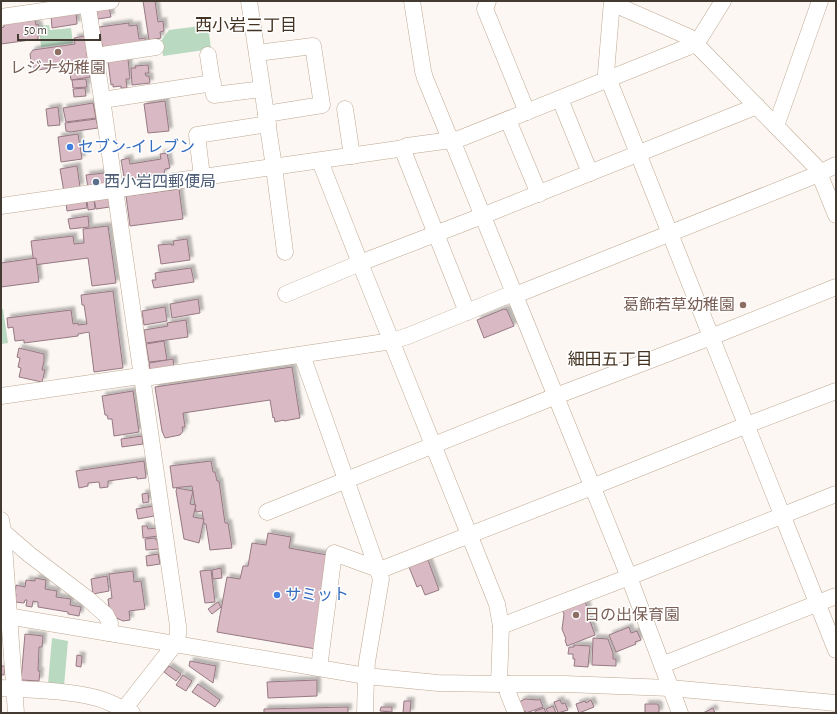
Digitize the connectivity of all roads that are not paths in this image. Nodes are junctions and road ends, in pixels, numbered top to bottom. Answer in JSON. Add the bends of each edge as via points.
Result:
{"nodes":[{"id":1,"x":110,"y":1,"type":"edge"},
{"id":2,"x":249,"y":1,"type":"edge"},
{"id":3,"x":412,"y":1,"type":"edge"},
{"id":4,"x":488,"y":1,"type":"edge"},
{"id":5,"x":723,"y":1,"type":"edge"},
{"id":6,"x":820,"y":1,"type":"edge"},
{"id":7,"x":614,"y":2,"type":"edge"},
{"id":8,"x":88,"y":3,"type":"edge"},
{"id":9,"x":1,"y":17,"type":"edge"},
{"id":10,"x":696,"y":43,"type":"junction"},
{"id":11,"x":156,"y":48,"type":"dead end"},
{"id":12,"x":257,"y":53,"type":"junction"},
{"id":13,"x":208,"y":55,"type":"dead end"},
{"id":14,"x":96,"y":56,"type":"junction"},
{"id":15,"x":609,"y":79,"type":"junction"},
{"id":16,"x":212,"y":83,"type":"junction"},
{"id":17,"x":262,"y":89,"type":"junction"},
{"id":18,"x":102,"y":99,"type":"junction"},
{"id":19,"x":560,"y":99,"type":"junction"},
{"id":20,"x":757,"y":106,"type":"junction"},
{"id":21,"x":345,"y":109,"type":"dead end"},
{"id":22,"x":527,"y":112,"type":"junction"},
{"id":23,"x":267,"y":119,"type":"junction"},
{"id":24,"x":508,"y":120,"type":"junction"},
{"id":25,"x":776,"y":126,"type":"junction"},
{"id":26,"x":452,"y":140,"type":"junction"},
{"id":27,"x":402,"y":148,"type":"junction"},
{"id":28,"x":638,"y":153,"type":"junction"},
{"id":29,"x":352,"y":156,"type":"junction"},
{"id":30,"x":320,"y":161,"type":"junction"},
{"id":31,"x":836,"y":165,"type":"edge"},
{"id":32,"x":274,"y":166,"type":"junction"},
{"id":33,"x":590,"y":173,"type":"junction"},
{"id":34,"x":819,"y":173,"type":"junction"},
{"id":35,"x":202,"y":177,"type":"junction"},
{"id":36,"x":115,"y":190,"type":"junction"},
{"id":37,"x":539,"y":194,"type":"junction"},
{"id":38,"x":1,"y":206,"type":"edge"},
{"id":39,"x":836,"y":215,"type":"edge"},
{"id":40,"x":482,"y":216,"type":"junction"},
{"id":41,"x":670,"y":232,"type":"junction"},
{"id":42,"x":436,"y":234,"type":"junction"},
{"id":43,"x":285,"y":252,"type":"dead end"},
{"id":44,"x":360,"y":263,"type":"junction"},
{"id":45,"x":836,"y":287,"type":"edge"},
{"id":46,"x":286,"y":294,"type":"dead end"},
{"id":47,"x":515,"y":294,"type":"junction"},
{"id":48,"x":466,"y":312,"type":"junction"},
{"id":49,"x":711,"y":336,"type":"junction"},
{"id":50,"x":392,"y":341,"type":"junction"},
{"id":51,"x":302,"y":355,"type":"junction"},
{"id":52,"x":142,"y":377,"type":"junction"},
{"id":53,"x":836,"y":391,"type":"edge"},
{"id":54,"x":1,"y":396,"type":"edge"},
{"id":55,"x":556,"y":396,"type":"junction"},
{"id":56,"x":747,"y":425,"type":"junction"},
{"id":57,"x":433,"y":446,"type":"junction"},
{"id":58,"x":346,"y":480,"type":"junction"},
{"id":59,"x":592,"y":487,"type":"junction"},
{"id":60,"x":836,"y":494,"type":"edge"},
{"id":61,"x":267,"y":512,"type":"dead end"},
{"id":62,"x":782,"y":515,"type":"junction"},
{"id":63,"x":2,"y":527,"type":"edge"},
{"id":64,"x":470,"y":535,"type":"junction"},
{"id":65,"x":378,"y":569,"type":"junction"},
{"id":66,"x":629,"y":577,"type":"junction"},
{"id":67,"x":836,"y":596,"type":"edge"},
{"id":68,"x":817,"y":604,"type":"junction"},
{"id":69,"x":5,"y":616,"type":"edge"},
{"id":70,"x":501,"y":626,"type":"junction"},
{"id":71,"x":109,"y":633,"type":"junction"},
{"id":72,"x":175,"y":644,"type":"junction"},
{"id":73,"x":836,"y":650,"type":"edge"},
{"id":74,"x":662,"y":665,"type":"junction"},
{"id":75,"x":319,"y":668,"type":"junction"},
{"id":76,"x":366,"y":676,"type":"junction"},
{"id":77,"x":503,"y":684,"type":"junction"},
{"id":78,"x":7,"y":688,"type":"edge"},
{"id":79,"x":670,"y":688,"type":"junction"},
{"id":80,"x":836,"y":703,"type":"edge"},
{"id":81,"x":125,"y":712,"type":"edge"},
{"id":82,"x":16,"y":713,"type":"edge"},
{"id":83,"x":365,"y":713,"type":"edge"},
{"id":84,"x":516,"y":713,"type":"edge"},
{"id":85,"x":680,"y":713,"type":"edge"}],
"edges":[{"from":1,"to":8,"type":"street"},
{"from":2,"to":12,"type":"street"},
{"from":3,"to":26,"type":"street","via":[[423,71]]},
{"from":4,"to":22,"type":"street","via":[[486,9]]},
{"from":5,"to":10,"type":"street"},
{"from":6,"to":25,"type":"street"},
{"from":7,"to":10,"type":"street","via":[[689,36]]},
{"from":7,"to":15,"type":"street","via":[[606,73]]},
{"from":8,"to":9,"type":"street"},
{"from":8,"to":14,"type":"street"},
{"from":10,"to":15,"type":"street"},
{"from":10,"to":20,"type":"street"},
{"from":11,"to":14,"type":"street"},
{"from":12,"to":17,"type":"street"},
{"from":12,"to":23,"type":"street","via":[[313,46],[322,105]]},
{"from":13,"to":16,"type":"street"},
{"from":14,"to":18,"type":"street"},
{"from":15,"to":19,"type":"street"},
{"from":15,"to":28,"type":"street"},
{"from":16,"to":17,"type":"street","via":[[214,95]]},
{"from":16,"to":18,"type":"street"},
{"from":17,"to":23,"type":"street"},
{"from":18,"to":36,"type":"street"},
{"from":19,"to":22,"type":"street"},
{"from":19,"to":33,"type":"street"},
{"from":20,"to":25,"type":"street"},
{"from":20,"to":28,"type":"street"},
{"from":21,"to":29,"type":"street"},
{"from":22,"to":24,"type":"street"},
{"from":23,"to":32,"type":"street"},
{"from":23,"to":35,"type":"street","via":[[196,135]]},
{"from":24,"to":26,"type":"street"},
{"from":24,"to":37,"type":"street"},
{"from":25,"to":34,"type":"street"},
{"from":26,"to":27,"type":"street"},
{"from":26,"to":40,"type":"street"},
{"from":27,"to":29,"type":"street"},
{"from":27,"to":42,"type":"street"},
{"from":28,"to":33,"type":"street"},
{"from":28,"to":41,"type":"street"},
{"from":29,"to":30,"type":"street"},
{"from":30,"to":32,"type":"street"},
{"from":30,"to":44,"type":"street"},
{"from":31,"to":34,"type":"street"},
{"from":32,"to":35,"type":"street"},
{"from":32,"to":43,"type":"street"},
{"from":33,"to":37,"type":"street"},
{"from":34,"to":39,"type":"street"},
{"from":34,"to":41,"type":"street"},
{"from":35,"to":36,"type":"street"},
{"from":36,"to":38,"type":"street"},
{"from":36,"to":52,"type":"street"},
{"from":37,"to":40,"type":"street"},
{"from":40,"to":42,"type":"street"},
{"from":40,"to":47,"type":"street"},
{"from":41,"to":47,"type":"street"},
{"from":41,"to":49,"type":"street"},
{"from":42,"to":44,"type":"street"},
{"from":42,"to":48,"type":"street"},
{"from":44,"to":46,"type":"street"},
{"from":44,"to":50,"type":"street"},
{"from":45,"to":49,"type":"street"},
{"from":47,"to":48,"type":"street"},
{"from":47,"to":55,"type":"street"},
{"from":48,"to":50,"type":"street"},
{"from":49,"to":55,"type":"street"},
{"from":49,"to":56,"type":"street"},
{"from":50,"to":51,"type":"street"},
{"from":50,"to":57,"type":"street"},
{"from":51,"to":52,"type":"street"},
{"from":51,"to":58,"type":"street"},
{"from":52,"to":54,"type":"street"},
{"from":52,"to":72,"type":"street","via":[[178,626]]},
{"from":53,"to":56,"type":"street"},
{"from":55,"to":57,"type":"street"},
{"from":55,"to":59,"type":"street"},
{"from":56,"to":59,"type":"street"},
{"from":56,"to":62,"type":"street"},
{"from":57,"to":58,"type":"street"},
{"from":57,"to":64,"type":"street"},
{"from":58,"to":61,"type":"street"},
{"from":58,"to":65,"type":"street"},
{"from":59,"to":64,"type":"street"},
{"from":59,"to":66,"type":"street"},
{"from":60,"to":62,"type":"street"},
{"from":62,"to":66,"type":"street"},
{"from":62,"to":68,"type":"street"},
{"from":63,"to":69,"type":"street"},
{"from":63,"to":71,"type":"street","via":[[30,555],[106,615],[110,623]]},
{"from":64,"to":65,"type":"street","via":[[392,566]]},
{"from":64,"to":70,"type":"street","via":[[497,604]]},
{"from":65,"to":75,"type":"street","via":[[334,554]]},
{"from":65,"to":76,"type":"street","via":[[381,579]]},
{"from":66,"to":70,"type":"street"},
{"from":66,"to":74,"type":"street"},
{"from":67,"to":68,"type":"street"},
{"from":68,"to":73,"type":"street"},
{"from":68,"to":74,"type":"street"},
{"from":69,"to":71,"type":"street"},
{"from":69,"to":78,"type":"street"},
{"from":70,"to":77,"type":"street"},
{"from":71,"to":72,"type":"street"},
{"from":72,"to":75,"type":"street"},
{"from":72,"to":81,"type":"street"},
{"from":74,"to":79,"type":"street"},
{"from":75,"to":76,"type":"street"},
{"from":76,"to":77,"type":"street"},
{"from":76,"to":83,"type":"street"},
{"from":77,"to":79,"type":"street"},
{"from":77,"to":84,"type":"street"},
{"from":78,"to":81,"type":"street","via":[[89,696],[104,700]]},
{"from":78,"to":82,"type":"street"},
{"from":79,"to":80,"type":"street"},
{"from":79,"to":85,"type":"street"}]}
